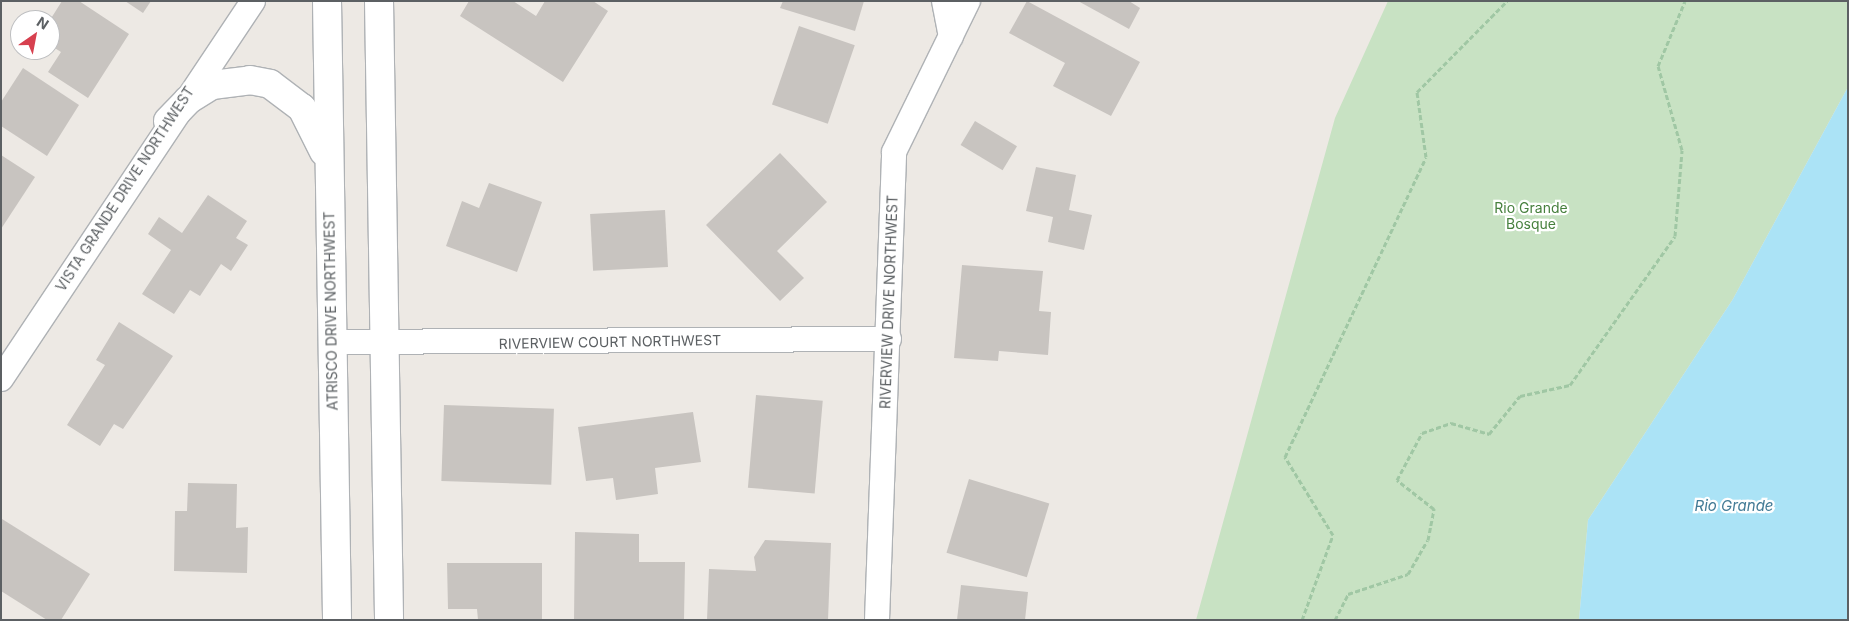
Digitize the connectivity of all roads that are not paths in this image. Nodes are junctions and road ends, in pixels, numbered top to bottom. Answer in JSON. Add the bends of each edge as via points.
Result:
{"nodes":[{"id":1,"x":252,"y":1,"type":"edge"},
{"id":2,"x":327,"y":1,"type":"edge"},
{"id":3,"x":379,"y":1,"type":"edge"},
{"id":4,"x":944,"y":1,"type":"edge"},
{"id":5,"x":968,"y":1,"type":"edge"},
{"id":6,"x":951,"y":36,"type":"junction"},
{"id":7,"x":168,"y":122,"type":"junction"},
{"id":8,"x":328,"y":167,"type":"junction"},
{"id":9,"x":889,"y":339,"type":"junction"},
{"id":10,"x":331,"y":342,"type":"junction"},
{"id":11,"x":385,"y":344,"type":"junction"},
{"id":12,"x":1,"y":379,"type":"edge"},
{"id":13,"x":337,"y":620,"type":"edge"},
{"id":14,"x":389,"y":620,"type":"edge"},
{"id":15,"x":877,"y":620,"type":"edge"}],
"edges":[{"from":1,"to":7,"type":"street","name":"VISTA GRANDE DRIVE NORTHWEST"},
{"from":2,"to":8,"type":"main road","name":"ATRISCO DRIVE NORTHWEST"},
{"from":3,"to":11,"type":"main road"},
{"from":4,"to":6,"type":"street"},
{"from":5,"to":6,"type":"street","name":"RIVERVIEW DRIVE NORTHWEST"},
{"from":6,"to":9,"type":"street","name":"RIVERVIEW DRIVE NORTHWEST","via":[[894,152]]},
{"from":7,"to":8,"type":"main road","via":[[188,100],[212,85],[250,80],[270,84],[302,108]]},
{"from":7,"to":12,"type":"street","name":"VISTA GRANDE DRIVE NORTHWEST"},
{"from":8,"to":10,"type":"main road","name":"ATRISCO DRIVE NORTHWEST"},
{"from":9,"to":11,"type":"street","name":"RIVERVIEW COURT NORTHWEST"},
{"from":9,"to":15,"type":"street","name":"RIVERVIEW DRIVE NORTHWEST"},
{"from":10,"to":11,"type":"street","name":"RIVERVIEW COURT NORTHWEST"},
{"from":10,"to":13,"type":"main road","name":"ATRISCO DRIVE NORTHWEST"},
{"from":11,"to":14,"type":"main road"}]}
